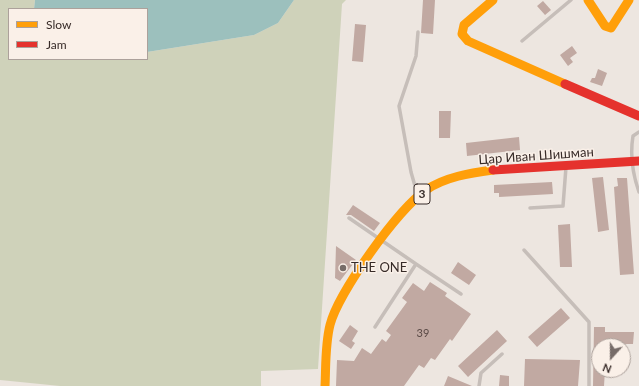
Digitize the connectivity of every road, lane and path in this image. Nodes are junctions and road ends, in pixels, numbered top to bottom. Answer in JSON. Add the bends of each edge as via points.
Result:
{"nodes":[{"id":1,"x":493,"y":0,"type":"edge"},
{"id":2,"x":572,"y":0,"type":"edge"},
{"id":3,"x":588,"y":0,"type":"edge"},
{"id":4,"x":628,"y":0,"type":"edge"},
{"id":5,"x":418,"y":32,"type":"dead end"},
{"id":6,"x":522,"y":41,"type":"dead end"},
{"id":7,"x":639,"y":116,"type":"edge"},
{"id":8,"x":639,"y":132,"type":"edge"},
{"id":9,"x":636,"y":162,"type":"edge"},
{"id":10,"x":566,"y":166,"type":"junction"},
{"id":11,"x":639,"y":192,"type":"edge"},
{"id":12,"x":420,"y":195,"type":"junction"},
{"id":13,"x":530,"y":208,"type":"dead end"},
{"id":14,"x":349,"y":218,"type":"dead end"},
{"id":15,"x":380,"y":240,"type":"junction"},
{"id":16,"x":524,"y":250,"type":"dead end"},
{"id":17,"x":416,"y":264,"type":"junction"},
{"id":18,"x":461,"y":294,"type":"dead end"},
{"id":19,"x":375,"y":327,"type":"dead end"},
{"id":20,"x":502,"y":354,"type":"dead end"},
{"id":21,"x":325,"y":386,"type":"edge"},
{"id":22,"x":479,"y":386,"type":"edge"},
{"id":23,"x":589,"y":386,"type":"edge"}],
"edges":[{"from":1,"to":7,"type":"main road","via":[[464,25],[462,34],[468,40]]},
{"from":2,"to":6,"type":"lane"},
{"from":3,"to":4,"type":"main road","via":[[605,26],[611,28]]},
{"from":5,"to":12,"type":"lane","via":[[416,56],[399,106],[411,172]]},
{"from":8,"to":9,"type":"lane","via":[[633,136],[631,147]]},
{"from":9,"to":10,"type":"main road","name":"Цар Иван Шишман","number":"3"},
{"from":9,"to":11,"type":"lane","via":[[635,181]]},
{"from":10,"to":12,"type":"main road","name":"Цар Иван Шишман","number":"3","via":[[491,170],[453,177]]},
{"from":10,"to":13,"type":"lane","via":[[563,206]]},
{"from":12,"to":15,"type":"main road","name":"Цар Иван Шишман","number":"3"},
{"from":14,"to":15,"type":"lane"},
{"from":15,"to":17,"type":"lane"},
{"from":15,"to":21,"type":"main road","name":"Цар Иван Шишман","number":"3","via":[[342,297],[330,324],[326,347]]},
{"from":16,"to":23,"type":"lane","via":[[589,322]]},
{"from":17,"to":18,"type":"lane"},
{"from":17,"to":19,"type":"lane"},
{"from":20,"to":22,"type":"lane","via":[[481,373]]}]}
